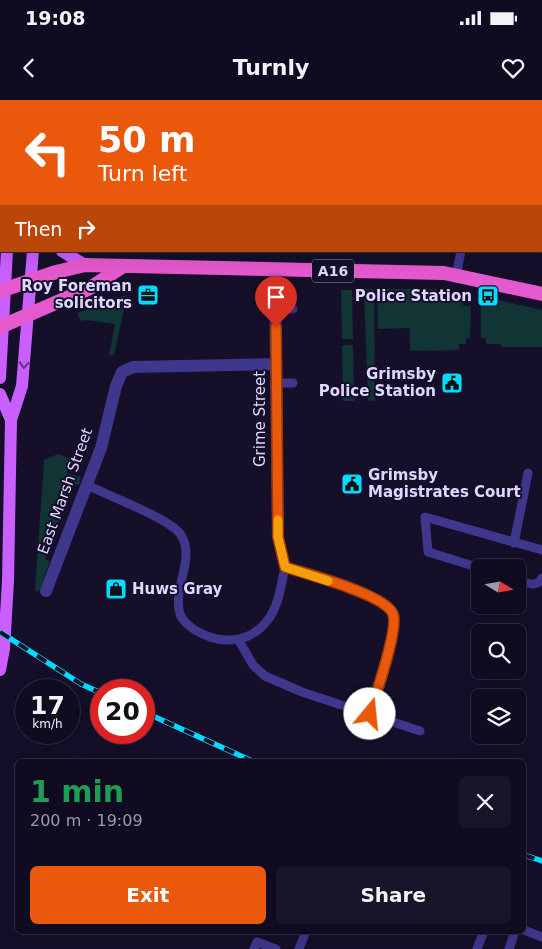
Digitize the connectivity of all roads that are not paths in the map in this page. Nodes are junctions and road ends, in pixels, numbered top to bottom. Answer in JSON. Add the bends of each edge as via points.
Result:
{"nodes":[{"id":1,"x":7,"y":252,"type":"edge"},
{"id":2,"x":33,"y":252,"type":"edge"},
{"id":3,"x":64,"y":252,"type":"edge"},
{"id":4,"x":461,"y":252,"type":"edge"},
{"id":5,"x":85,"y":265,"type":"junction"},
{"id":6,"x":122,"y":267,"type":"junction"},
{"id":7,"x":275,"y":269,"type":"junction"},
{"id":8,"x":456,"y":276,"type":"junction"},
{"id":9,"x":31,"y":280,"type":"junction"},
{"id":10,"x":3,"y":290,"type":"edge"},
{"id":11,"x":542,"y":294,"type":"edge"},
{"id":12,"x":276,"y":308,"type":"junction"},
{"id":13,"x":293,"y":308,"type":"dead end"},
{"id":14,"x":28,"y":317,"type":"junction"},
{"id":15,"x":1,"y":327,"type":"edge"},
{"id":16,"x":276,"y":364,"type":"junction"},
{"id":17,"x":0,"y":378,"type":"edge"},
{"id":18,"x":276,"y":383,"type":"junction"},
{"id":19,"x":294,"y":383,"type":"dead end"},
{"id":20,"x":0,"y":394,"type":"edge"},
{"id":21,"x":11,"y":420,"type":"junction"},
{"id":22,"x":5,"y":439,"type":"edge"},
{"id":23,"x":528,"y":473,"type":"dead end"},
{"id":24,"x":87,"y":486,"type":"junction"},
{"id":25,"x":278,"y":537,"type":"joint"},
{"id":26,"x":514,"y":543,"type":"junction"},
{"id":27,"x":542,"y":550,"type":"edge"},
{"id":28,"x":471,"y":565,"type":"edge"},
{"id":29,"x":285,"y":567,"type":"junction"},
{"id":30,"x":542,"y":578,"type":"edge"},
{"id":31,"x":526,"y":582,"type":"edge"},
{"id":32,"x":46,"y":591,"type":"dead end"},
{"id":33,"x":238,"y":639,"type":"junction"},
{"id":34,"x":0,"y":670,"type":"edge"},
{"id":35,"x":370,"y":714,"type":"junction"},
{"id":36,"x":420,"y":731,"type":"dead end"},
{"id":37,"x":526,"y":931,"type":"edge"},
{"id":38,"x":305,"y":934,"type":"edge"},
{"id":39,"x":483,"y":934,"type":"edge"},
{"id":40,"x":514,"y":934,"type":"edge"},
{"id":41,"x":542,"y":937,"type":"edge"},
{"id":42,"x":254,"y":949,"type":"edge"},
{"id":43,"x":276,"y":949,"type":"edge"},
{"id":44,"x":299,"y":949,"type":"edge"},
{"id":45,"x":477,"y":949,"type":"edge"},
{"id":46,"x":509,"y":949,"type":"edge"}],
"edges":[{"from":1,"to":10,"type":"main road"},
{"from":2,"to":9,"type":"main road"},
{"from":3,"to":5,"type":"main road"},
{"from":4,"to":8,"type":"lane"},
{"from":5,"to":6,"type":"highway","number":"A16"},
{"from":5,"to":9,"type":"highway","number":"A16"},
{"from":6,"to":7,"type":"highway","number":"A16"},
{"from":6,"to":14,"type":"highway","via":[[90,288]]},
{"from":7,"to":8,"type":"highway","number":"A16","via":[[444,273]]},
{"from":7,"to":12,"type":"street","name":"Grime Street"},
{"from":8,"to":11,"type":"highway","number":"A16"},
{"from":9,"to":10,"type":"highway","number":"A16"},
{"from":9,"to":14,"type":"main road"},
{"from":10,"to":15,"type":"main road"},
{"from":12,"to":13,"type":"lane"},
{"from":12,"to":16,"type":"street","name":"Grime Street"},
{"from":14,"to":15,"type":"highway"},
{"from":14,"to":21,"type":"main road","one_way":true,"via":[[22,386]]},
{"from":15,"to":17,"type":"main road"},
{"from":16,"to":18,"type":"street","name":"Grime Street"},
{"from":16,"to":24,"type":"street","name":"East Marsh Street","via":[[133,367],[122,372]]},
{"from":18,"to":19,"type":"lane"},
{"from":18,"to":25,"type":"street","name":"Grime Street"},
{"from":20,"to":21,"type":"main road"},
{"from":21,"to":22,"type":"main road"},
{"from":22,"to":34,"type":"main road","via":[[8,582]]},
{"from":23,"to":26,"type":"lane"},
{"from":24,"to":32,"type":"street","name":"East Marsh Street"},
{"from":24,"to":33,"type":"lane","via":[[177,529],[184,542],[185,555],[180,583],[180,614],[191,628],[205,636],[221,641]]},
{"from":25,"to":29,"type":"lane"},
{"from":26,"to":27,"type":"lane"},
{"from":26,"to":28,"type":"lane","via":[[425,517],[428,552]]},
{"from":29,"to":33,"type":"lane","via":[[270,616],[259,629]]},
{"from":29,"to":35,"type":"lane","via":[[380,600],[393,614],[388,653]]},
{"from":30,"to":31,"type":"lane","via":[[534,585]]},
{"from":33,"to":35,"type":"lane","via":[[253,665],[265,676]]},
{"from":35,"to":36,"type":"lane"},
{"from":37,"to":41,"type":"lane"},
{"from":38,"to":44,"type":"lane"},
{"from":39,"to":45,"type":"lane"},
{"from":40,"to":46,"type":"lane"},
{"from":42,"to":43,"type":"lane","via":[[257,942]]}]}
